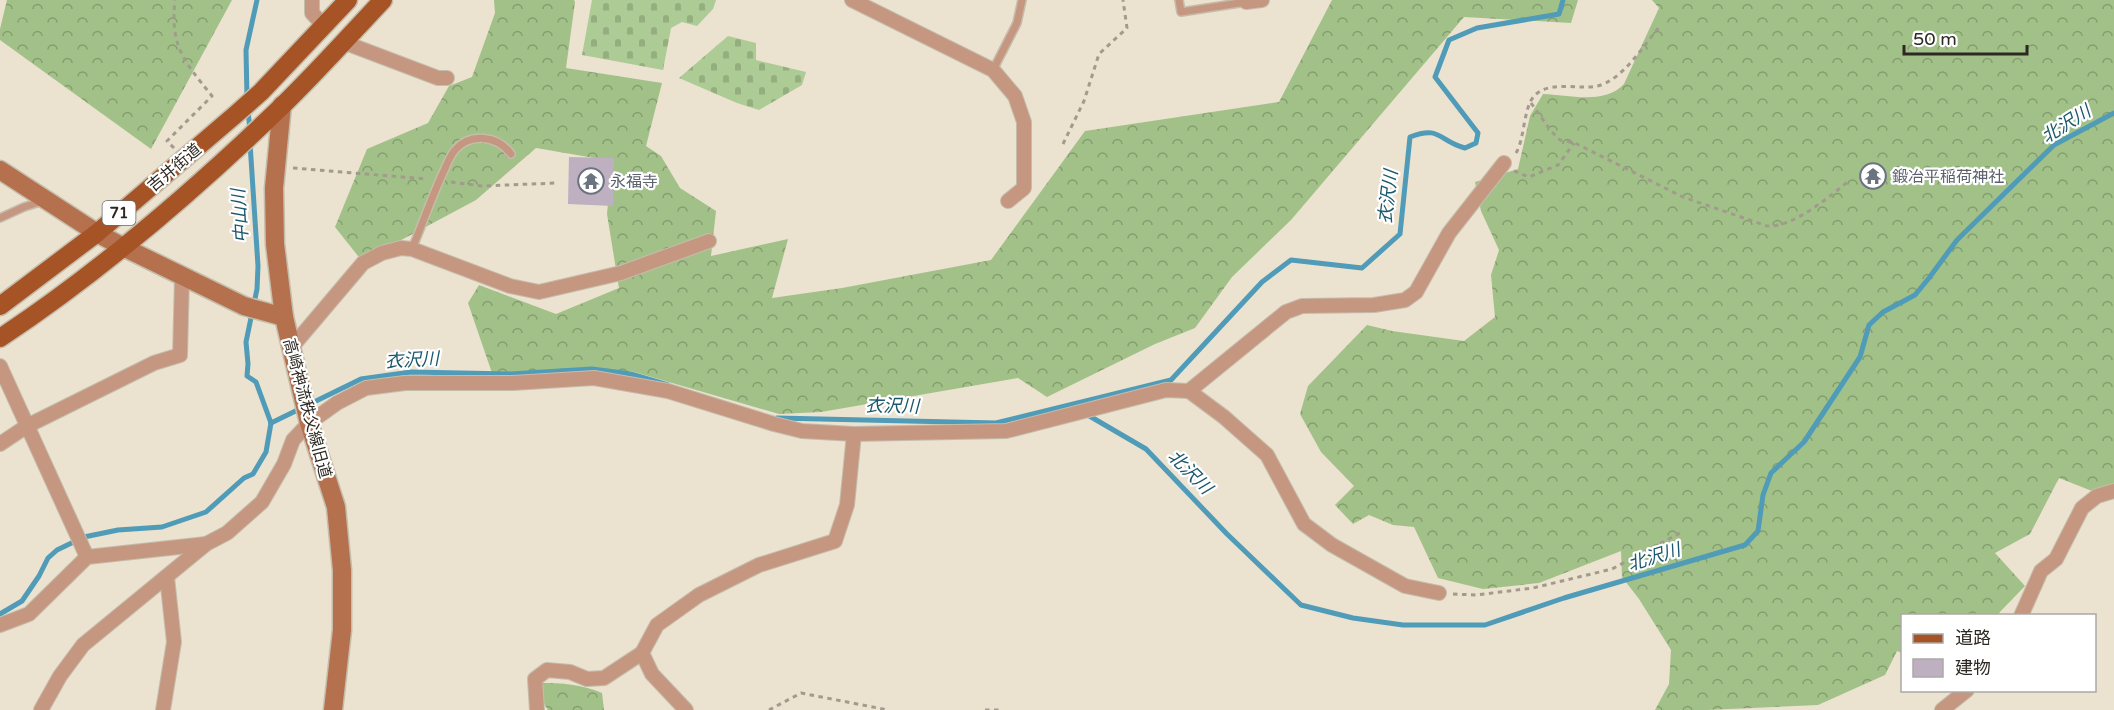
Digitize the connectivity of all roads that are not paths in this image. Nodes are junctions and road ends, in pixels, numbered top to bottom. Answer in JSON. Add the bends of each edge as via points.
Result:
{"nodes":[{"id":1,"x":312,"y":0,"type":"edge"},
{"id":2,"x":348,"y":0,"type":"edge"},
{"id":3,"x":383,"y":0,"type":"edge"},
{"id":4,"x":852,"y":0,"type":"edge"},
{"id":5,"x":1022,"y":0,"type":"edge"},
{"id":6,"x":1179,"y":0,"type":"edge"},
{"id":7,"x":1262,"y":0,"type":"edge"},
{"id":8,"x":1246,"y":2,"type":"joint"},
{"id":9,"x":1217,"y":3,"type":"edge"},
{"id":10,"x":324,"y":26,"type":"junction"},
{"id":11,"x":343,"y":42,"type":"junction"},
{"id":12,"x":993,"y":70,"type":"junction"},
{"id":13,"x":447,"y":78,"type":"dead end"},
{"id":14,"x":282,"y":105,"type":"junction"},
{"id":15,"x":511,"y":154,"type":"dead end"},
{"id":16,"x":1503,"y":165,"type":"road end"},
{"id":17,"x":0,"y":170,"type":"edge"},
{"id":18,"x":46,"y":200,"type":"junction"},
{"id":19,"x":1008,"y":201,"type":"dead end"},
{"id":20,"x":0,"y":218,"type":"edge"},
{"id":21,"x":96,"y":233,"type":"junction"},
{"id":22,"x":709,"y":241,"type":"dead end"},
{"id":23,"x":123,"y":248,"type":"junction"},
{"id":24,"x":412,"y":249,"type":"junction"},
{"id":25,"x":182,"y":277,"type":"junction"},
{"id":26,"x":0,"y":306,"type":"edge"},
{"id":27,"x":284,"y":317,"type":"junction"},
{"id":28,"x":0,"y":338,"type":"edge"},
{"id":29,"x":291,"y":348,"type":"junction"},
{"id":30,"x":0,"y":366,"type":"edge"},
{"id":31,"x":1189,"y":391,"type":"junction"},
{"id":32,"x":309,"y":423,"type":"junction"},
{"id":33,"x":27,"y":426,"type":"junction"},
{"id":34,"x":854,"y":434,"type":"junction"},
{"id":35,"x":0,"y":444,"type":"edge"},
{"id":36,"x":2114,"y":491,"type":"edge"},
{"id":37,"x":206,"y":543,"type":"junction"},
{"id":38,"x":87,"y":557,"type":"junction"},
{"id":39,"x":166,"y":577,"type":"junction"},
{"id":40,"x":1439,"y":593,"type":"road end"},
{"id":41,"x":2020,"y":614,"type":"edge"},
{"id":42,"x":0,"y":625,"type":"edge"},
{"id":43,"x":642,"y":653,"type":"junction"},
{"id":44,"x":1964,"y":692,"type":"edge"},
{"id":45,"x":41,"y":710,"type":"edge"},
{"id":46,"x":162,"y":710,"type":"edge"},
{"id":47,"x":333,"y":710,"type":"edge"},
{"id":48,"x":537,"y":710,"type":"edge"},
{"id":49,"x":686,"y":710,"type":"edge"},
{"id":50,"x":1942,"y":710,"type":"edge"}],
"edges":[{"from":1,"to":10,"type":"street","via":[[312,13]]},
{"from":2,"to":10,"type":"main road","number":"71"},
{"from":3,"to":11,"type":"main road","number":"71"},
{"from":4,"to":12,"type":"street"},
{"from":5,"to":12,"type":"lane","via":[[1017,23]]},
{"from":6,"to":9,"type":"lane","via":[[1181,12]]},
{"from":7,"to":8,"type":"street"},
{"from":8,"to":9,"type":"lane"},
{"from":10,"to":21,"type":"main road","name":"吉井街道","number":"71","via":[[261,92]]},
{"from":11,"to":13,"type":"street"},
{"from":11,"to":14,"type":"main road","number":"71"},
{"from":12,"to":19,"type":"street","via":[[1016,96],[1024,122],[1024,188]]},
{"from":14,"to":23,"type":"main road","name":"吉井街道","number":"71"},
{"from":14,"to":27,"type":"street","name":"高崎神流秩父線旧道","via":[[274,188],[275,244]]},
{"from":15,"to":24,"type":"lane","via":[[496,140],[480,138],[456,149]]},
{"from":16,"to":31,"type":"street","via":[[1449,233],[1416,292],[1405,300],[1374,305],[1302,306],[1286,312]]},
{"from":17,"to":18,"type":"street"},
{"from":18,"to":20,"type":"lane"},
{"from":18,"to":21,"type":"street"},
{"from":21,"to":23,"type":"street"},
{"from":21,"to":26,"type":"main road","name":"吉井街道","number":"71"},
{"from":22,"to":24,"type":"street","via":[[621,273],[539,292],[510,286]]},
{"from":23,"to":25,"type":"street"},
{"from":23,"to":28,"type":"main road","name":"吉井街道","number":"71"},
{"from":24,"to":29,"type":"street","via":[[382,253],[363,263]]},
{"from":25,"to":27,"type":"street","via":[[244,306]]},
{"from":25,"to":33,"type":"street","via":[[180,355],[154,363]]},
{"from":27,"to":29,"type":"street","name":"高崎神流秩父線旧道"},
{"from":29,"to":32,"type":"street","name":"高崎神流秩父線旧道"},
{"from":30,"to":33,"type":"street"},
{"from":31,"to":34,"type":"street","via":[[1166,390],[1006,431]]},
{"from":31,"to":40,"type":"street","via":[[1267,455],[1304,524],[1332,545],[1405,586]]},
{"from":32,"to":34,"type":"street","via":[[366,388],[405,383],[594,378],[668,391],[801,431]]},
{"from":32,"to":37,"type":"street","via":[[293,441],[262,502],[227,533]]},
{"from":32,"to":47,"type":"street","name":"高崎神流秩父線旧道","via":[[336,507],[342,570],[342,630]]},
{"from":33,"to":35,"type":"street"},
{"from":33,"to":38,"type":"street"},
{"from":34,"to":43,"type":"street","via":[[847,505],[835,541],[759,565],[699,595],[657,625]]},
{"from":36,"to":41,"type":"street","via":[[2097,496],[2082,508],[2056,559],[2041,571]]},
{"from":37,"to":38,"type":"street"},
{"from":37,"to":39,"type":"street"},
{"from":38,"to":42,"type":"street","via":[[29,614]]},
{"from":39,"to":45,"type":"street","via":[[83,645]]},
{"from":39,"to":46,"type":"street","via":[[174,642]]},
{"from":43,"to":48,"type":"street","via":[[604,678],[587,679],[570,672],[547,670],[535,679]]},
{"from":43,"to":49,"type":"street","via":[[651,674]]},
{"from":44,"to":50,"type":"street"}]}
